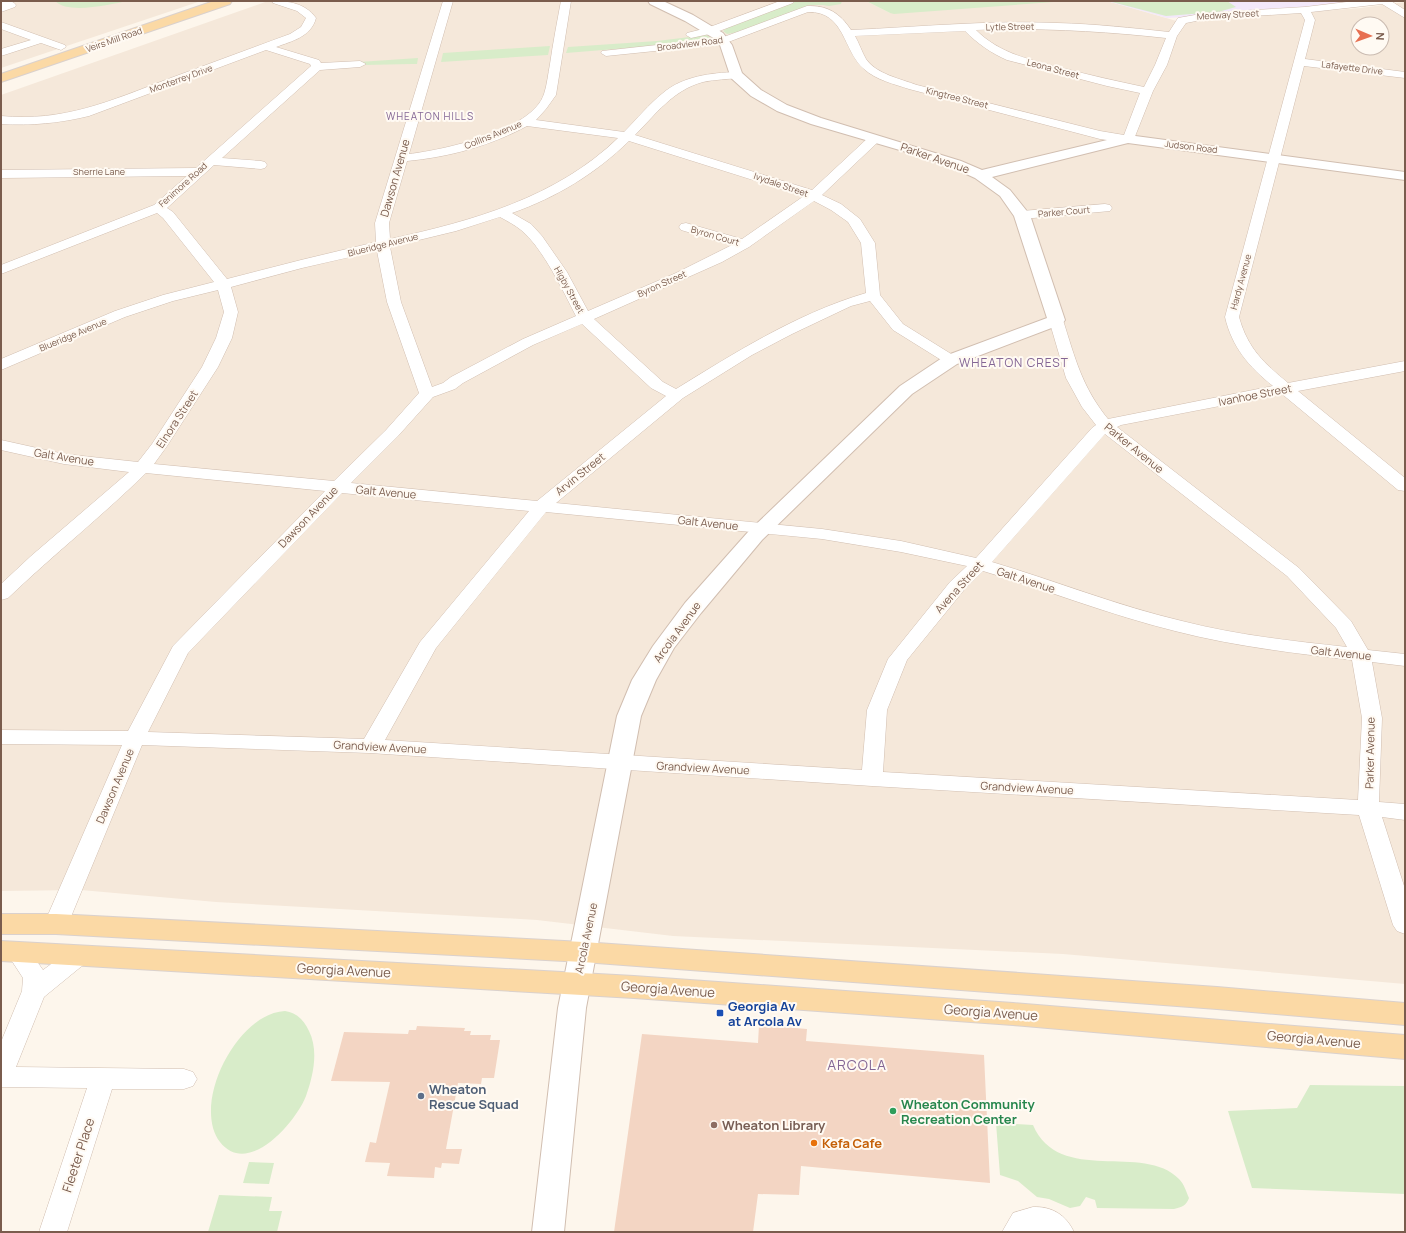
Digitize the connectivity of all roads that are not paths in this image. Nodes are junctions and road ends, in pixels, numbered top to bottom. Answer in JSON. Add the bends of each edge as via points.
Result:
{"nodes":[{"id":1,"x":201,"y":1,"type":"edge"},
{"id":2,"x":226,"y":1,"type":"edge"},
{"id":3,"x":277,"y":1,"type":"edge"},
{"id":4,"x":448,"y":1,"type":"edge"},
{"id":5,"x":566,"y":1,"type":"edge"},
{"id":6,"x":654,"y":1,"type":"edge"},
{"id":7,"x":789,"y":1,"type":"edge"},
{"id":8,"x":1381,"y":1,"type":"edge"},
{"id":9,"x":1384,"y":1,"type":"edge"},
{"id":10,"x":1,"y":2,"type":"edge"},
{"id":11,"x":817,"y":8,"type":"joint"},
{"id":12,"x":1,"y":9,"type":"edge"},
{"id":13,"x":1305,"y":10,"type":"junction"},
{"id":14,"x":1405,"y":15,"type":"edge"},
{"id":15,"x":1,"y":25,"type":"edge"},
{"id":16,"x":968,"y":28,"type":"junction"},
{"id":17,"x":710,"y":31,"type":"junction"},
{"id":18,"x":848,"y":33,"type":"junction"},
{"id":19,"x":1172,"y":36,"type":"junction"},
{"id":20,"x":660,"y":39,"type":"dead end"},
{"id":21,"x":40,"y":40,"type":"junction"},
{"id":22,"x":723,"y":41,"type":"junction"},
{"id":23,"x":61,"y":47,"type":"junction"},
{"id":24,"x":266,"y":48,"type":"junction"},
{"id":25,"x":1,"y":53,"type":"edge"},
{"id":26,"x":606,"y":53,"type":"dead end"},
{"id":27,"x":1300,"y":62,"type":"junction"},
{"id":28,"x":360,"y":64,"type":"dead end"},
{"id":29,"x":316,"y":67,"type":"junction"},
{"id":30,"x":1,"y":68,"type":"edge"},
{"id":31,"x":736,"y":75,"type":"junction"},
{"id":32,"x":1405,"y":75,"type":"edge"},
{"id":33,"x":1,"y":78,"type":"edge"},
{"id":34,"x":1147,"y":91,"type":"junction"},
{"id":35,"x":1,"y":120,"type":"edge"},
{"id":36,"x":526,"y":122,"type":"junction"},
{"id":37,"x":626,"y":136,"type":"junction"},
{"id":38,"x":874,"y":139,"type":"junction"},
{"id":39,"x":1128,"y":139,"type":"junction"},
{"id":40,"x":402,"y":158,"type":"junction"},
{"id":41,"x":1274,"y":158,"type":"junction"},
{"id":42,"x":210,"y":161,"type":"junction"},
{"id":43,"x":261,"y":165,"type":"dead end"},
{"id":44,"x":197,"y":172,"type":"junction"},
{"id":45,"x":1,"y":174,"type":"edge"},
{"id":46,"x":980,"y":175,"type":"junction"},
{"id":47,"x":1405,"y":176,"type":"edge"},
{"id":48,"x":813,"y":196,"type":"junction"},
{"id":49,"x":159,"y":208,"type":"junction"},
{"id":50,"x":1105,"y":208,"type":"dead end"},
{"id":51,"x":502,"y":213,"type":"junction"},
{"id":52,"x":1022,"y":215,"type":"junction"},
{"id":53,"x":686,"y":227,"type":"dead end"},
{"id":54,"x":383,"y":244,"type":"junction"},
{"id":55,"x":744,"y":244,"type":"junction"},
{"id":56,"x":1,"y":270,"type":"edge"},
{"id":57,"x":223,"y":284,"type":"junction"},
{"id":58,"x":873,"y":295,"type":"junction"},
{"id":59,"x":584,"y":318,"type":"junction"},
{"id":60,"x":1056,"y":320,"type":"junction"},
{"id":61,"x":951,"y":360,"type":"junction"},
{"id":62,"x":1,"y":365,"type":"edge"},
{"id":63,"x":1405,"y":366,"type":"edge"},
{"id":64,"x":1284,"y":389,"type":"junction"},
{"id":65,"x":427,"y":394,"type":"junction"},
{"id":66,"x":677,"y":395,"type":"junction"},
{"id":67,"x":1105,"y":426,"type":"junction"},
{"id":68,"x":3,"y":447,"type":"edge"},
{"id":69,"x":142,"y":468,"type":"junction"},
{"id":70,"x":1404,"y":486,"type":"dead end"},
{"id":71,"x":337,"y":488,"type":"junction"},
{"id":72,"x":541,"y":506,"type":"junction"},
{"id":73,"x":762,"y":529,"type":"junction"},
{"id":74,"x":980,"y":564,"type":"junction"},
{"id":75,"x":1,"y":594,"type":"edge"},
{"id":76,"x":1362,"y":654,"type":"junction"},
{"id":77,"x":1405,"y":660,"type":"edge"},
{"id":78,"x":1,"y":737,"type":"edge"},
{"id":79,"x":135,"y":738,"type":"junction"},
{"id":80,"x":370,"y":746,"type":"junction"},
{"id":81,"x":619,"y":763,"type":"junction"},
{"id":82,"x":872,"y":779,"type":"junction"},
{"id":83,"x":1368,"y":808,"type":"junction"},
{"id":84,"x":1405,"y":812,"type":"edge"},
{"id":85,"x":1,"y":924,"type":"edge"},
{"id":86,"x":56,"y":924,"type":"junction"},
{"id":87,"x":1405,"y":926,"type":"edge"},
{"id":88,"x":7,"y":950,"type":"edge"},
{"id":89,"x":583,"y":952,"type":"junction"},
{"id":90,"x":80,"y":955,"type":"junction"},
{"id":91,"x":576,"y":984,"type":"junction"},
{"id":92,"x":34,"y":991,"type":"junction"},
{"id":93,"x":1405,"y":1014,"type":"edge"},
{"id":94,"x":1405,"y":1047,"type":"edge"},
{"id":95,"x":1,"y":1073,"type":"edge"},
{"id":96,"x":1,"y":1077,"type":"edge"},
{"id":97,"x":103,"y":1078,"type":"junction"},
{"id":98,"x":184,"y":1078,"type":"dead end"},
{"id":99,"x":53,"y":1232,"type":"edge"},
{"id":100,"x":548,"y":1232,"type":"edge"},
{"id":101,"x":1016,"y":1232,"type":"edge"},
{"id":102,"x":1060,"y":1232,"type":"edge"}],
"edges":[{"from":1,"to":23,"type":"main road","name":"Veirs Mill Road"},
{"from":2,"to":33,"type":"main road","name":"Veirs Mill Road"},
{"from":3,"to":24,"type":"street","name":"Monterrey Drive","via":[[302,9],[311,18],[309,26],[303,32]]},
{"from":4,"to":40,"type":"street","name":"Dawson Avenue"},
{"from":5,"to":36,"type":"street","name":"Collins Avenue","via":[[550,95],[542,108]]},
{"from":6,"to":17,"type":"street","name":"Parker Avenue"},
{"from":7,"to":17,"type":"street","name":"Broadview Road"},
{"from":8,"to":13,"type":"street","name":"Medway Street"},
{"from":9,"to":14,"type":"street"},
{"from":10,"to":12,"type":"street","via":[[11,6]]},
{"from":11,"to":18,"type":"street","name":"Kingtree Street","via":[[833,14]]},
{"from":11,"to":22,"type":"street","name":"Broadview Road","via":[[807,9]]},
{"from":13,"to":19,"type":"street","name":"Medway Street","via":[[1191,18],[1180,22]]},
{"from":13,"to":27,"type":"street","name":"Hardy Avenue","via":[[1310,20]]},
{"from":15,"to":21,"type":"street"},
{"from":16,"to":18,"type":"street","name":"Lytle Street"},
{"from":16,"to":19,"type":"street","name":"Lytle Street","via":[[1056,26]]},
{"from":16,"to":34,"type":"street","name":"Leona Street","via":[[981,42],[1011,58]]},
{"from":17,"to":20,"type":"street","name":"Broadview Road"},
{"from":17,"to":22,"type":"street","name":"Parker Avenue"},
{"from":18,"to":39,"type":"street","name":"Kingtree Street","via":[[863,62],[878,74],[891,79],[913,87],[1100,135]]},
{"from":19,"to":34,"type":"street","name":"Medway Street"},
{"from":21,"to":23,"type":"street"},
{"from":21,"to":25,"type":"street"},
{"from":22,"to":26,"type":"street","name":"Broadview Road"},
{"from":22,"to":31,"type":"street","name":"Parker Avenue"},
{"from":23,"to":30,"type":"main road","name":"Veirs Mill Road"},
{"from":24,"to":29,"type":"street","via":[[316,62]]},
{"from":24,"to":35,"type":"street","name":"Monterrey Drive","via":[[90,112],[35,122]]},
{"from":27,"to":32,"type":"street","name":"Lafayette Drive"},
{"from":27,"to":41,"type":"street","name":"Hardy Avenue"},
{"from":28,"to":29,"type":"street"},
{"from":29,"to":42,"type":"street","name":"Fenimore Road"},
{"from":31,"to":37,"type":"street","name":"Blueridge Avenue","via":[[703,78],[678,87]]},
{"from":31,"to":38,"type":"street","name":"Parker Avenue","via":[[756,93],[782,108],[816,122]]},
{"from":34,"to":39,"type":"street","name":"Medway Street"},
{"from":36,"to":37,"type":"street","name":"Ivydale Street"},
{"from":36,"to":40,"type":"street","name":"Collins Avenue","via":[[459,148],[426,156]]},
{"from":37,"to":48,"type":"street","name":"Ivydale Street","via":[[803,190]]},
{"from":37,"to":51,"type":"street","name":"Blueridge Avenue","via":[[582,174]]},
{"from":38,"to":46,"type":"street","name":"Parker Avenue","via":[[935,156]]},
{"from":38,"to":48,"type":"street","name":"Byron Street"},
{"from":39,"to":41,"type":"street","name":"Judson Road"},
{"from":39,"to":46,"type":"street","name":"Judson Road"},
{"from":40,"to":54,"type":"street","name":"Dawson Avenue","via":[[382,223]]},
{"from":41,"to":47,"type":"street","name":"Judson Road"},
{"from":41,"to":64,"type":"street","name":"Hardy Avenue","via":[[1232,317],[1236,335],[1247,354]]},
{"from":42,"to":43,"type":"street"},
{"from":42,"to":44,"type":"street","name":"Fenimore Road"},
{"from":44,"to":45,"type":"street","name":"Sherrie Lane"},
{"from":44,"to":49,"type":"street","name":"Fenimore Road"},
{"from":46,"to":52,"type":"street","name":"Parker Avenue","via":[[1005,193]]},
{"from":48,"to":55,"type":"street","name":"Byron Street"},
{"from":48,"to":58,"type":"street","name":"Ivydale Street","via":[[853,219],[868,242]]},
{"from":49,"to":56,"type":"street","name":"Fenimore Road"},
{"from":49,"to":57,"type":"street","name":"Elnora Street","via":[[168,215]]},
{"from":50,"to":52,"type":"street","name":"Parker Court"},
{"from":51,"to":54,"type":"street","name":"Blueridge Avenue","via":[[464,225]]},
{"from":51,"to":59,"type":"street","name":"Higby Street","via":[[526,227],[537,238],[560,272]]},
{"from":52,"to":60,"type":"street","name":"Parker Avenue"},
{"from":53,"to":55,"type":"street","name":"Byron Court"},
{"from":54,"to":57,"type":"street","name":"Blueridge Avenue"},
{"from":54,"to":65,"type":"street","name":"Dawson Avenue","via":[[394,302]]},
{"from":55,"to":59,"type":"street","name":"Byron Street","via":[[682,276]]},
{"from":57,"to":62,"type":"street","name":"Blueridge Avenue","via":[[160,300],[88,327]]},
{"from":57,"to":69,"type":"street","name":"Elnora Street","via":[[231,312],[224,338],[210,367]]},
{"from":58,"to":61,"type":"street","via":[[898,327]]},
{"from":58,"to":66,"type":"street","name":"Arvin Street","via":[[846,303],[774,338]]},
{"from":59,"to":65,"type":"street","name":"Byron Street","via":[[528,342],[450,386]]},
{"from":59,"to":66,"type":"street","name":"Higby Street","via":[[657,384]]},
{"from":60,"to":61,"type":"street","name":"Arcola Avenue"},
{"from":60,"to":67,"type":"street","name":"Parker Avenue","via":[[1074,378],[1090,407]]},
{"from":61,"to":73,"type":"street","name":"Arcola Avenue","via":[[906,390]]},
{"from":63,"to":64,"type":"street","name":"Ivanhoe Street"},
{"from":64,"to":67,"type":"street","name":"Ivanhoe Street","via":[[1116,421]]},
{"from":64,"to":70,"type":"street","name":"Hardy Avenue"},
{"from":65,"to":71,"type":"street","name":"Dawson Avenue"},
{"from":66,"to":72,"type":"street","name":"Arvin Street"},
{"from":67,"to":74,"type":"street","name":"Avena Street"},
{"from":67,"to":76,"type":"street","name":"Parker Avenue","via":[[1293,572],[1344,626]]},
{"from":68,"to":69,"type":"street","name":"Galt Avenue","via":[[64,459]]},
{"from":69,"to":71,"type":"street","name":"Galt Avenue"},
{"from":69,"to":75,"type":"street","name":"Elnora Street"},
{"from":71,"to":72,"type":"street","name":"Galt Avenue"},
{"from":71,"to":79,"type":"street","name":"Dawson Avenue","via":[[180,650]]},
{"from":72,"to":73,"type":"street","name":"Galt Avenue"},
{"from":72,"to":80,"type":"street","name":"Arvin Street","via":[[427,646]]},
{"from":73,"to":74,"type":"street","name":"Galt Avenue","via":[[868,540]]},
{"from":73,"to":81,"type":"street","name":"Arcola Avenue","via":[[693,608],[664,646],[644,680],[630,716]]},
{"from":74,"to":76,"type":"street","name":"Galt Avenue","via":[[1128,613],[1183,627],[1285,647]]},
{"from":74,"to":82,"type":"street","name":"Avena Street","via":[[957,586],[898,659],[877,710]]},
{"from":76,"to":77,"type":"street","name":"Galt Avenue"},
{"from":76,"to":83,"type":"street","name":"Parker Avenue","via":[[1372,718]]},
{"from":78,"to":79,"type":"street","name":"Grandview Avenue"},
{"from":79,"to":80,"type":"street","name":"Grandview Avenue"},
{"from":79,"to":86,"type":"street","name":"Dawson Avenue"},
{"from":80,"to":81,"type":"street","name":"Grandview Avenue"},
{"from":81,"to":82,"type":"street","name":"Grandview Avenue"},
{"from":81,"to":89,"type":"street","name":"Arcola Avenue"},
{"from":82,"to":83,"type":"street","name":"Grandview Avenue"},
{"from":83,"to":84,"type":"street","name":"Grandview Avenue"},
{"from":83,"to":87,"type":"street","name":"Parker Avenue"},
{"from":85,"to":86,"type":"main road"},
{"from":86,"to":88,"type":"main road"},
{"from":86,"to":89,"type":"main road"},
{"from":86,"to":90,"type":"main road","via":[[64,941]]},
{"from":88,"to":90,"type":"main road","name":"Georgia Avenue"},
{"from":88,"to":92,"type":"street","via":[[35,978]]},
{"from":89,"to":91,"type":"street","name":"Arcola Avenue"},
{"from":89,"to":93,"type":"main road"},
{"from":90,"to":91,"type":"main road","name":"Georgia Avenue"},
{"from":90,"to":92,"type":"street"},
{"from":91,"to":94,"type":"main road","name":"Georgia Avenue","via":[[1013,1014]]},
{"from":91,"to":100,"type":"street","name":"Arcola Avenue"},
{"from":92,"to":95,"type":"street"},
{"from":96,"to":97,"type":"street"},
{"from":97,"to":98,"type":"street"},
{"from":97,"to":99,"type":"street","name":"Fleeter Place"},
{"from":101,"to":102,"type":"street","via":[[1023,1222],[1036,1218],[1052,1223]]}]}
